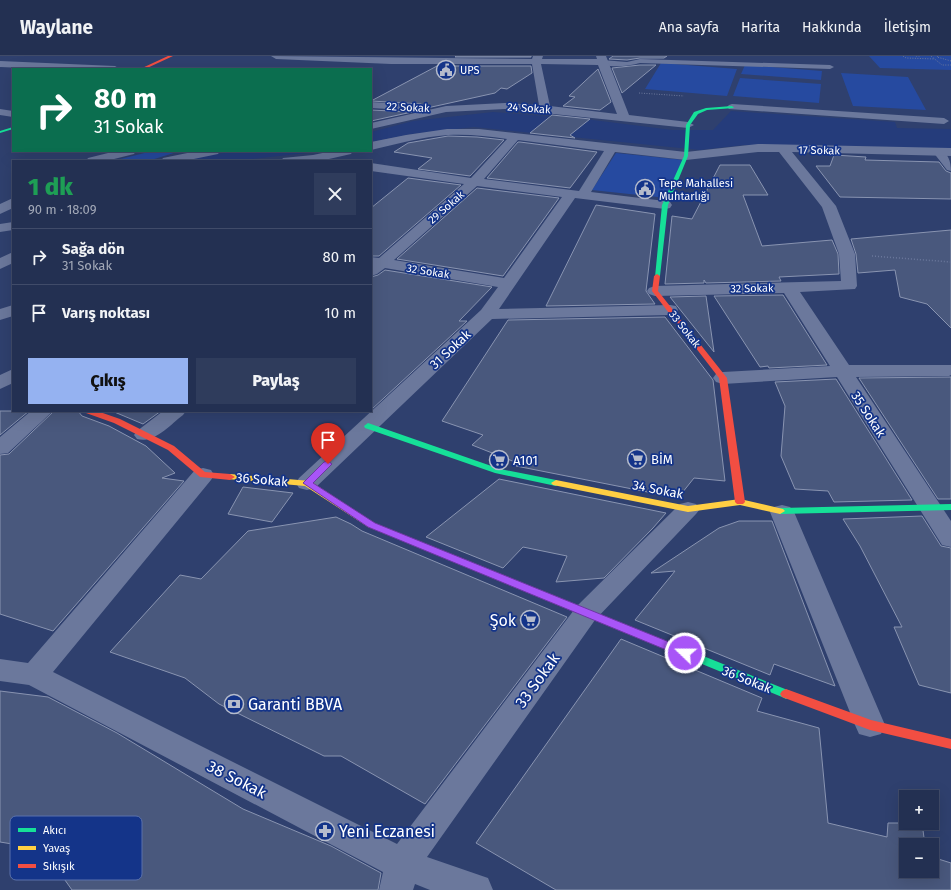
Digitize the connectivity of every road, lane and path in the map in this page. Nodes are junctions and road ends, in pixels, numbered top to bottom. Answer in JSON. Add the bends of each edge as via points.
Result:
{"nodes":[{"id":1,"x":66,"y":56,"type":"edge"},
{"id":2,"x":171,"y":56,"type":"edge"},
{"id":3,"x":276,"y":56,"type":"edge"},
{"id":4,"x":793,"y":56,"type":"edge"},
{"id":5,"x":903,"y":56,"type":"edge"},
{"id":6,"x":916,"y":56,"type":"edge"},
{"id":7,"x":920,"y":56,"type":"edge"},
{"id":8,"x":328,"y":57,"type":"edge"},
{"id":9,"x":932,"y":57,"type":"edge"},
{"id":10,"x":937,"y":58,"type":"edge"},
{"id":11,"x":537,"y":59,"type":"edge"},
{"id":12,"x":602,"y":59,"type":"edge"},
{"id":13,"x":951,"y":60,"type":"edge"},
{"id":14,"x":0,"y":64,"type":"edge"},
{"id":15,"x":951,"y":65,"type":"edge"},
{"id":16,"x":44,"y":66,"type":"junction"},
{"id":17,"x":798,"y":66,"type":"junction"},
{"id":18,"x":830,"y":67,"type":"dead end"},
{"id":19,"x":91,"y":68,"type":"edge"},
{"id":20,"x":144,"y":68,"type":"edge"},
{"id":21,"x":372,"y":105,"type":"edge"},
{"id":22,"x":732,"y":108,"type":"joint"},
{"id":23,"x":446,"y":109,"type":"junction"},
{"id":24,"x":545,"y":109,"type":"junction"},
{"id":25,"x":0,"y":112,"type":"edge"},
{"id":26,"x":12,"y":114,"type":"edge"},
{"id":27,"x":624,"y":117,"type":"junction"},
{"id":28,"x":944,"y":121,"type":"dead end"},
{"id":29,"x":372,"y":126,"type":"edge"},
{"id":30,"x":688,"y":126,"type":"junction"},
{"id":31,"x":12,"y":128,"type":"edge"},
{"id":32,"x":0,"y":132,"type":"edge"},
{"id":33,"x":516,"y":136,"type":"junction"},
{"id":34,"x":372,"y":146,"type":"edge"},
{"id":35,"x":611,"y":149,"type":"junction"},
{"id":36,"x":783,"y":149,"type":"junction"},
{"id":37,"x":126,"y":152,"type":"edge"},
{"id":38,"x":209,"y":152,"type":"edge"},
{"id":39,"x":343,"y":152,"type":"edge"},
{"id":40,"x":938,"y":152,"type":"junction"},
{"id":41,"x":951,"y":152,"type":"edge"},
{"id":42,"x":686,"y":154,"type":"junction"},
{"id":43,"x":313,"y":159,"type":"junction"},
{"id":44,"x":96,"y":160,"type":"edge"},
{"id":45,"x":172,"y":160,"type":"edge"},
{"id":46,"x":300,"y":160,"type":"edge"},
{"id":47,"x":322,"y":160,"type":"edge"},
{"id":48,"x":372,"y":167,"type":"edge"},
{"id":49,"x":951,"y":168,"type":"edge"},
{"id":50,"x":474,"y":182,"type":"junction"},
{"id":51,"x":576,"y":195,"type":"junction"},
{"id":52,"x":12,"y":203,"type":"edge"},
{"id":53,"x":665,"y":205,"type":"junction"},
{"id":54,"x":12,"y":210,"type":"edge"},
{"id":55,"x":0,"y":211,"type":"edge"},
{"id":56,"x":12,"y":226,"type":"edge"},
{"id":57,"x":0,"y":228,"type":"edge"},
{"id":58,"x":848,"y":254,"type":"junction"},
{"id":59,"x":12,"y":258,"type":"edge"},
{"id":60,"x":951,"y":262,"type":"edge"},
{"id":61,"x":0,"y":264,"type":"edge"},
{"id":62,"x":375,"y":265,"type":"edge"},
{"id":63,"x":509,"y":284,"type":"junction"},
{"id":64,"x":789,"y":287,"type":"junction"},
{"id":65,"x":655,"y":291,"type":"junction"},
{"id":66,"x":12,"y":310,"type":"edge"},
{"id":67,"x":670,"y":310,"type":"junction"},
{"id":68,"x":487,"y":314,"type":"junction"},
{"id":69,"x":0,"y":315,"type":"edge"},
{"id":70,"x":949,"y":370,"type":"dead end"},
{"id":71,"x":842,"y":371,"type":"junction"},
{"id":72,"x":12,"y":376,"type":"edge"},
{"id":73,"x":723,"y":378,"type":"junction"},
{"id":74,"x":0,"y":382,"type":"edge"},
{"id":75,"x":0,"y":387,"type":"edge"},
{"id":76,"x":12,"y":390,"type":"edge"},
{"id":77,"x":42,"y":412,"type":"edge"},
{"id":78,"x":92,"y":412,"type":"edge"},
{"id":79,"x":175,"y":412,"type":"edge"},
{"id":80,"x":368,"y":426,"type":"junction"},
{"id":81,"x":144,"y":435,"type":"junction"},
{"id":82,"x":0,"y":448,"type":"edge"},
{"id":83,"x":203,"y":475,"type":"junction"},
{"id":84,"x":307,"y":483,"type":"junction"},
{"id":85,"x":740,"y":502,"type":"junction"},
{"id":86,"x":951,"y":507,"type":"edge"},
{"id":87,"x":688,"y":508,"type":"junction"},
{"id":88,"x":930,"y":509,"type":"junction"},
{"id":89,"x":782,"y":512,"type":"junction"},
{"id":90,"x":951,"y":539,"type":"edge"},
{"id":91,"x":586,"y":613,"type":"junction"},
{"id":92,"x":0,"y":670,"type":"edge"},
{"id":93,"x":34,"y":675,"type":"junction"},
{"id":94,"x":870,"y":726,"type":"junction"},
{"id":95,"x":951,"y":744,"type":"edge"},
{"id":96,"x":399,"y":877,"type":"edge"},
{"id":97,"x":476,"y":890,"type":"edge"}],
"edges":[{"from":1,"to":16,"type":"street"},
{"from":2,"to":20,"type":"street"},
{"from":3,"to":8,"type":"street"},
{"from":4,"to":17,"type":"lane"},
{"from":5,"to":10,"type":"path"},
{"from":6,"to":7,"type":"path"},
{"from":8,"to":11,"type":"street","via":[[412,61]]},
{"from":9,"to":10,"type":"path"},
{"from":10,"to":13,"type":"path"},
{"from":10,"to":15,"type":"path","via":[[942,65]]},
{"from":11,"to":12,"type":"street"},
{"from":11,"to":24,"type":"street"},
{"from":12,"to":17,"type":"lane","via":[[627,64],[640,61]]},
{"from":12,"to":27,"type":"street"},
{"from":14,"to":16,"type":"street"},
{"from":16,"to":19,"type":"street"},
{"from":17,"to":18,"type":"lane"},
{"from":21,"to":23,"type":"street","name":"22 Sokak"},
{"from":22,"to":28,"type":"lane"},
{"from":22,"to":30,"type":"street","via":[[696,112]]},
{"from":23,"to":24,"type":"street","name":"24 Sokak","via":[[505,106]]},
{"from":23,"to":29,"type":"street","name":"24 Sokak"},
{"from":24,"to":27,"type":"street","name":"24 Sokak"},
{"from":25,"to":26,"type":"street"},
{"from":27,"to":30,"type":"street","name":"24 Sokak"},
{"from":30,"to":42,"type":"street"},
{"from":31,"to":32,"type":"street"},
{"from":33,"to":34,"type":"street","name":"17 Sokak","via":[[447,132]]},
{"from":33,"to":35,"type":"street","name":"17 Sokak"},
{"from":33,"to":50,"type":"street","name":"29 Sokak"},
{"from":35,"to":42,"type":"street","name":"17 Sokak"},
{"from":35,"to":51,"type":"street","name":"31 Sokak"},
{"from":36,"to":40,"type":"street","name":"17 Sokak"},
{"from":36,"to":42,"type":"street","name":"17 Sokak","via":[[758,148]]},
{"from":36,"to":58,"type":"street","via":[[829,206]]},
{"from":37,"to":44,"type":"street"},
{"from":38,"to":45,"type":"street"},
{"from":39,"to":43,"type":"street"},
{"from":40,"to":41,"type":"street","name":"17 Sokak"},
{"from":40,"to":49,"type":"lane"},
{"from":42,"to":53,"type":"street"},
{"from":43,"to":46,"type":"street"},
{"from":43,"to":47,"type":"street"},
{"from":48,"to":50,"type":"street"},
{"from":50,"to":51,"type":"street"},
{"from":50,"to":62,"type":"street","name":"29 Sokak"},
{"from":51,"to":53,"type":"street"},
{"from":51,"to":63,"type":"street","name":"31 Sokak"},
{"from":52,"to":55,"type":"street"},
{"from":53,"to":65,"type":"street"},
{"from":54,"to":55,"type":"street"},
{"from":56,"to":57,"type":"street"},
{"from":58,"to":60,"type":"path"},
{"from":58,"to":64,"type":"street","name":"32 Sokak","via":[[849,286]]},
{"from":59,"to":61,"type":"street"},
{"from":62,"to":63,"type":"street","name":"32 Sokak"},
{"from":63,"to":68,"type":"street","name":"31 Sokak"},
{"from":64,"to":65,"type":"street","name":"32 Sokak"},
{"from":64,"to":71,"type":"street","name":"35 Sokak"},
{"from":65,"to":67,"type":"street","name":"33 Sokak"},
{"from":66,"to":69,"type":"street"},
{"from":67,"to":68,"type":"street"},
{"from":67,"to":73,"type":"street","name":"33 Sokak"},
{"from":68,"to":80,"type":"street","name":"31 Sokak"},
{"from":70,"to":71,"type":"street"},
{"from":71,"to":73,"type":"street"},
{"from":71,"to":88,"type":"street","name":"35 Sokak"},
{"from":72,"to":74,"type":"street"},
{"from":73,"to":85,"type":"street"},
{"from":75,"to":76,"type":"street"},
{"from":77,"to":82,"type":"street"},
{"from":78,"to":81,"type":"street"},
{"from":79,"to":81,"type":"street"},
{"from":80,"to":84,"type":"street","name":"31 Sokak"},
{"from":80,"to":87,"type":"street","name":"34 Sokak","via":[[498,471]]},
{"from":81,"to":83,"type":"street","via":[[171,448]]},
{"from":83,"to":84,"type":"street","name":"36 Sokak"},
{"from":83,"to":93,"type":"street"},
{"from":84,"to":91,"type":"street","name":"36 Sokak","via":[[371,525]]},
{"from":85,"to":87,"type":"street","name":"34 Sokak"},
{"from":85,"to":89,"type":"street","name":"34 Sokak"},
{"from":86,"to":88,"type":"street","name":"34 Sokak"},
{"from":87,"to":91,"type":"street","name":"33 Sokak"},
{"from":88,"to":89,"type":"street","name":"34 Sokak"},
{"from":88,"to":90,"type":"street","name":"35 Sokak"},
{"from":89,"to":94,"type":"street"},
{"from":91,"to":94,"type":"street","name":"36 Sokak"},
{"from":91,"to":96,"type":"street","name":"33 Sokak"},
{"from":92,"to":93,"type":"street","name":"38 Sokak"},
{"from":93,"to":96,"type":"street","name":"38 Sokak"},
{"from":94,"to":95,"type":"street","name":"36 Sokak"},
{"from":96,"to":97,"type":"street","name":"38 Sokak"}]}
